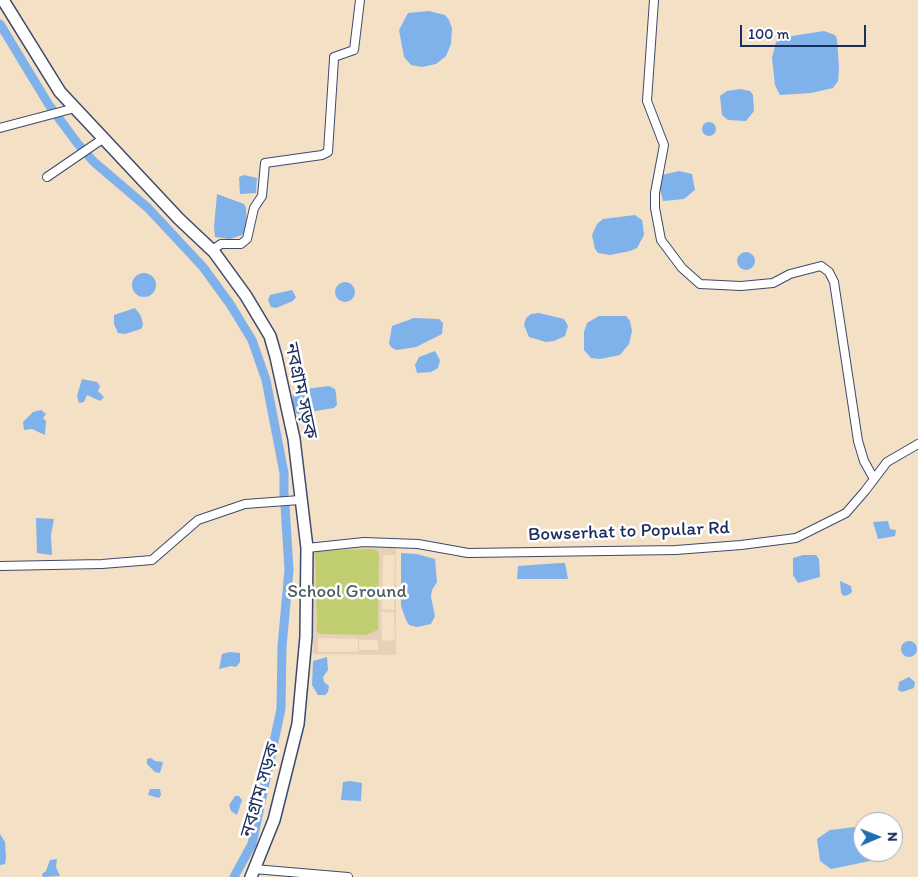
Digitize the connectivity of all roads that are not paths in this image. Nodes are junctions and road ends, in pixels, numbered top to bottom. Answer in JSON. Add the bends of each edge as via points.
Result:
{"nodes":[{"id":1,"x":3,"y":0,"type":"edge"},
{"id":2,"x":360,"y":0,"type":"edge"},
{"id":3,"x":654,"y":0,"type":"edge"},
{"id":4,"x":75,"y":108,"type":"junction"},
{"id":5,"x":0,"y":128,"type":"edge"},
{"id":6,"x":104,"y":138,"type":"junction"},
{"id":7,"x":47,"y":177,"type":"dead end"},
{"id":8,"x":212,"y":250,"type":"junction"},
{"id":9,"x":918,"y":444,"type":"edge"},
{"id":10,"x":874,"y":479,"type":"junction"},
{"id":11,"x":300,"y":500,"type":"junction"},
{"id":12,"x":307,"y":548,"type":"junction"},
{"id":13,"x":0,"y":566,"type":"edge"},
{"id":14,"x":253,"y":873,"type":"edge"},
{"id":15,"x":348,"y":877,"type":"edge"}],
"edges":[{"from":1,"to":4,"type":"main road","name":"নবগ্রাম সড়ক","via":[[60,92]]},
{"from":2,"to":8,"type":"street","via":[[354,50],[334,57],[328,152],[265,163],[262,196],[254,208],[247,239],[241,244],[221,244]]},
{"from":3,"to":10,"type":"street","via":[[647,101],[664,145],[655,193],[661,240],[682,268],[700,284],[741,286],[773,283],[790,274],[821,266],[829,272],[834,282],[858,441]]},
{"from":4,"to":5,"type":"street"},
{"from":4,"to":6,"type":"main road","name":"নবগ্রাম সড়ক"},
{"from":6,"to":7,"type":"street"},
{"from":6,"to":8,"type":"main road","name":"নবগ্রাম সড়ক","via":[[179,220]]},
{"from":8,"to":11,"type":"main road","name":"নবগ্রাম সড়ক","via":[[270,336],[294,439]]},
{"from":9,"to":10,"type":"street","name":"Bowserhat to Popular Rd","via":[[887,462]]},
{"from":10,"to":12,"type":"street","name":"Bowserhat to Popular Rd","via":[[846,513],[796,538],[741,545],[676,550],[468,553],[418,544],[364,542]]},
{"from":11,"to":12,"type":"main road","name":"নবগ্রাম সড়ক"},
{"from":11,"to":13,"type":"street","via":[[245,504],[198,520],[152,560]]},
{"from":12,"to":14,"type":"main road","name":"নবগ্রাম সড়ক","via":[[306,637],[298,724],[274,820]]},
{"from":14,"to":15,"type":"street"}]}
